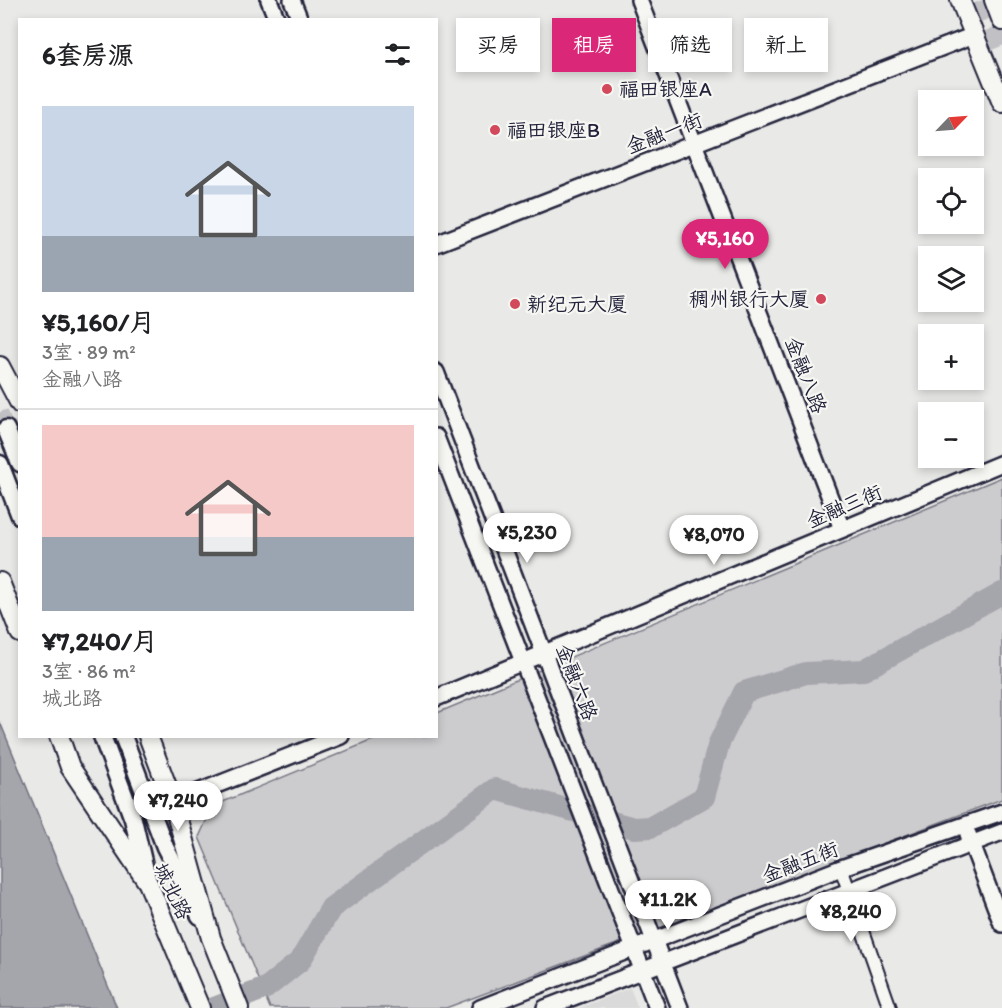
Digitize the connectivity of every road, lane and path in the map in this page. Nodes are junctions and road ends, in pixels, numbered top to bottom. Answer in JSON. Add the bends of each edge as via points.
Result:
{"nodes":[{"id":1,"x":269,"y":0,"type":"edge"},
{"id":2,"x":292,"y":0,"type":"edge"},
{"id":3,"x":639,"y":0,"type":"edge"},
{"id":4,"x":960,"y":0,"type":"edge"},
{"id":5,"x":994,"y":0,"type":"edge"},
{"id":6,"x":276,"y":18,"type":"edge"},
{"id":7,"x":299,"y":18,"type":"edge"},
{"id":8,"x":1002,"y":21,"type":"edge"},
{"id":9,"x":975,"y":35,"type":"junction"},
{"id":10,"x":1002,"y":103,"type":"edge"},
{"id":11,"x":694,"y":144,"type":"junction"},
{"id":12,"x":438,"y":243,"type":"edge"},
{"id":13,"x":0,"y":366,"type":"edge"},
{"id":14,"x":438,"y":377,"type":"edge"},
{"id":15,"x":18,"y":400,"type":"edge"},
{"id":16,"x":6,"y":429,"type":"dead end"},
{"id":17,"x":438,"y":442,"type":"edge"},
{"id":18,"x":18,"y":459,"type":"edge"},
{"id":19,"x":1002,"y":463,"type":"edge"},
{"id":20,"x":0,"y":464,"type":"edge"},
{"id":21,"x":18,"y":511,"type":"edge"},
{"id":22,"x":842,"y":529,"type":"junction"},
{"id":23,"x":0,"y":582,"type":"edge"},
{"id":24,"x":18,"y":628,"type":"edge"},
{"id":25,"x":544,"y":655,"type":"junction"},
{"id":26,"x":524,"y":664,"type":"junction"},
{"id":27,"x":438,"y":697,"type":"edge"},
{"id":28,"x":60,"y":738,"type":"edge"},
{"id":29,"x":103,"y":738,"type":"edge"},
{"id":30,"x":124,"y":738,"type":"edge"},
{"id":31,"x":149,"y":738,"type":"edge"},
{"id":32,"x":336,"y":738,"type":"edge"},
{"id":33,"x":173,"y":802,"type":"junction"},
{"id":34,"x":1002,"y":812,"type":"edge"},
{"id":35,"x":964,"y":826,"type":"junction"},
{"id":36,"x":1002,"y":832,"type":"edge"},
{"id":37,"x":972,"y":843,"type":"junction"},
{"id":38,"x":841,"y":868,"type":"junction"},
{"id":39,"x":148,"y":883,"type":"junction"},
{"id":40,"x":848,"y":891,"type":"junction"},
{"id":41,"x":1002,"y":924,"type":"edge"},
{"id":42,"x":211,"y":938,"type":"junction"},
{"id":43,"x":654,"y":940,"type":"junction"},
{"id":44,"x":634,"y":948,"type":"junction"},
{"id":45,"x":663,"y":963,"type":"junction"},
{"id":46,"x":642,"y":970,"type":"junction"},
{"id":47,"x":200,"y":1008,"type":"edge"},
{"id":48,"x":239,"y":1008,"type":"edge"},
{"id":49,"x":480,"y":1008,"type":"edge"},
{"id":50,"x":545,"y":1008,"type":"edge"},
{"id":51,"x":657,"y":1008,"type":"edge"},
{"id":52,"x":680,"y":1008,"type":"edge"},
{"id":53,"x":890,"y":1008,"type":"edge"}],
"edges":[{"from":1,"to":6,"type":"street"},
{"from":2,"to":7,"type":"street"},
{"from":3,"to":11,"type":"street","name":"金融八路"},
{"from":4,"to":9,"type":"main road"},
{"from":5,"to":8,"type":"main road"},
{"from":9,"to":10,"type":"main road"},
{"from":9,"to":11,"type":"street","name":"金融一街"},
{"from":11,"to":12,"type":"street","name":"金融一街"},
{"from":11,"to":22,"type":"street","name":"金融八路"},
{"from":13,"to":15,"type":"main road"},
{"from":14,"to":25,"type":"street","name":"金融六路"},
{"from":16,"to":18,"type":"main road"},
{"from":17,"to":26,"type":"street"},
{"from":19,"to":22,"type":"street","name":"金融三街"},
{"from":20,"to":21,"type":"main road"},
{"from":22,"to":25,"type":"street","name":"金融三街"},
{"from":23,"to":24,"type":"main road"},
{"from":25,"to":26,"type":"street","name":"金融三街"},
{"from":25,"to":43,"type":"street","name":"金融六路"},
{"from":26,"to":27,"type":"street","name":"金融三街"},
{"from":26,"to":44,"type":"street"},
{"from":28,"to":39,"type":"main road","name":"城北路","via":[[70,767]]},
{"from":29,"to":39,"type":"main road","via":[[133,819]]},
{"from":30,"to":42,"type":"main road","via":[[165,847]]},
{"from":31,"to":33,"type":"main road","name":"城北路"},
{"from":32,"to":33,"type":"street"},
{"from":33,"to":42,"type":"main road","name":"城北路"},
{"from":34,"to":35,"type":"street","name":"金融五街"},
{"from":35,"to":37,"type":"street"},
{"from":35,"to":38,"type":"street","name":"金融五街"},
{"from":36,"to":37,"type":"street"},
{"from":37,"to":40,"type":"street"},
{"from":37,"to":41,"type":"street"},
{"from":38,"to":40,"type":"street"},
{"from":38,"to":43,"type":"street","name":"金融五街"},
{"from":39,"to":47,"type":"main road","name":"城北路"},
{"from":40,"to":45,"type":"street"},
{"from":40,"to":53,"type":"street"},
{"from":42,"to":48,"type":"main road","name":"城北路"},
{"from":43,"to":44,"type":"street","name":"金融五街"},
{"from":43,"to":45,"type":"street","name":"金融六路"},
{"from":44,"to":46,"type":"street"},
{"from":44,"to":49,"type":"street","name":"金融五街"},
{"from":45,"to":46,"type":"street"},
{"from":45,"to":52,"type":"street","name":"金融六路"},
{"from":46,"to":50,"type":"street"},
{"from":46,"to":51,"type":"street"}]}
